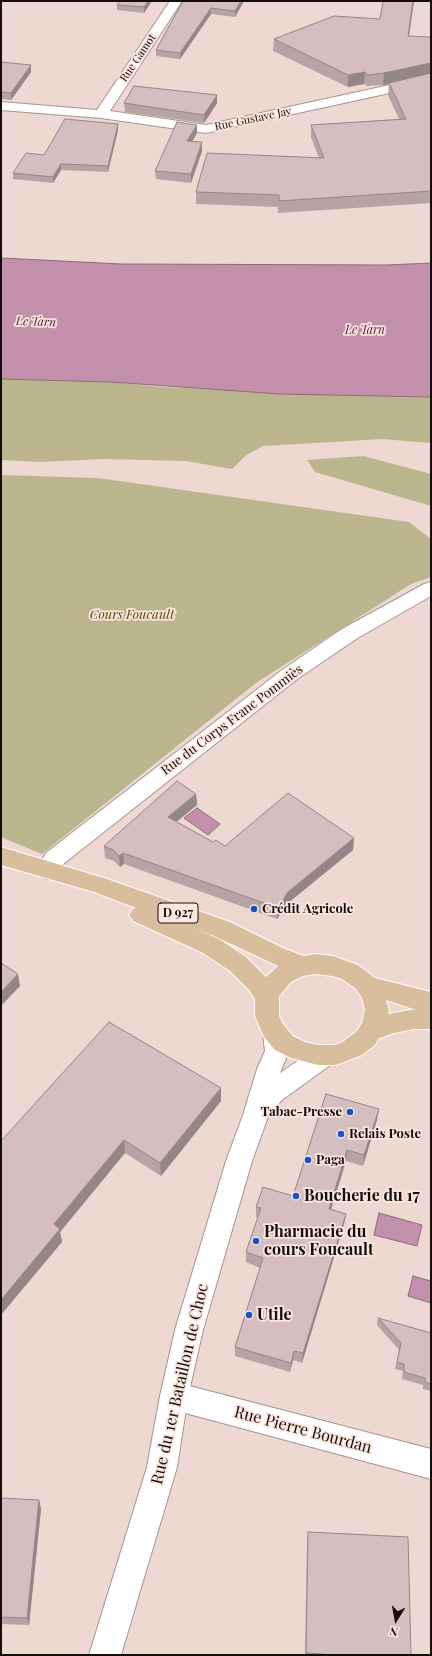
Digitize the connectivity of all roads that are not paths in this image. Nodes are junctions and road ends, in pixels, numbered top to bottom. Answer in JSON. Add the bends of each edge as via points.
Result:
{"nodes":[{"id":1,"x":176,"y":1,"type":"edge"},
{"id":2,"x":431,"y":80,"type":"edge"},
{"id":3,"x":1,"y":106,"type":"edge"},
{"id":4,"x":101,"y":114,"type":"junction"},
{"id":5,"x":431,"y":588,"type":"edge"},
{"id":6,"x":1,"y":856,"type":"edge"},
{"id":7,"x":48,"y":870,"type":"junction"},
{"id":8,"x":304,"y":966,"type":"junction"},
{"id":9,"x":368,"y":987,"type":"junction"},
{"id":10,"x":267,"y":997,"type":"junction"},
{"id":11,"x":431,"y":1002,"type":"edge"},
{"id":12,"x":431,"y":1019,"type":"edge"},
{"id":13,"x":372,"y":1031,"type":"junction"},
{"id":14,"x":275,"y":1034,"type":"junction"},
{"id":15,"x":324,"y":1056,"type":"junction"},
{"id":16,"x":256,"y":1114,"type":"junction"},
{"id":17,"x":174,"y":1396,"type":"junction"},
{"id":18,"x":431,"y":1464,"type":"edge"},
{"id":19,"x":105,"y":1655,"type":"edge"}],
"edges":[{"from":1,"to":4,"type":"street","name":"Rue Gamot"},
{"from":2,"to":4,"type":"street","name":"Rue Gustave Jay","via":[[206,129]]},
{"from":3,"to":4,"type":"street","name":"Rue Gustave Jay"},
{"from":5,"to":7,"type":"street","name":"Rue du Corps Franc Pommiès","via":[[350,634],[289,675],[66,849],[54,859]]},
{"from":6,"to":7,"type":"main road","number":"D 927"},
{"from":7,"to":8,"type":"main road","number":"D 927","via":[[99,885],[222,929],[276,956]]},
{"from":7,"to":10,"type":"main road","number":"D 927","via":[[94,895],[211,946],[238,964]]},
{"from":8,"to":9,"type":"main road","via":[[333,966],[350,972]]},
{"from":8,"to":10,"type":"main road","via":[[283,975]]},
{"from":9,"to":11,"type":"main road"},
{"from":9,"to":13,"type":"main road","via":[[377,1010]]},
{"from":10,"to":14,"type":"main road","via":[[267,1016]]},
{"from":12,"to":13,"type":"main road","via":[[392,1023]]},
{"from":13,"to":15,"type":"main road","via":[[353,1048],[336,1055]]},
{"from":14,"to":15,"type":"main road","via":[[284,1043],[300,1051]]},
{"from":14,"to":16,"type":"street","name":"Rue du 1er Bataillon de Choc","via":[[277,1051],[269,1068]]},
{"from":15,"to":16,"type":"street","name":"Rue du 1er Bataillon de Choc","via":[[273,1092]]},
{"from":16,"to":17,"type":"street","name":"Rue du 1er Bataillon de Choc","via":[[239,1161],[189,1330]]},
{"from":17,"to":18,"type":"street","name":"Rue Pierre Bourdan"},
{"from":17,"to":19,"type":"street","name":"Rue du 1er Bataillon de Choc","via":[[162,1467]]}]}
